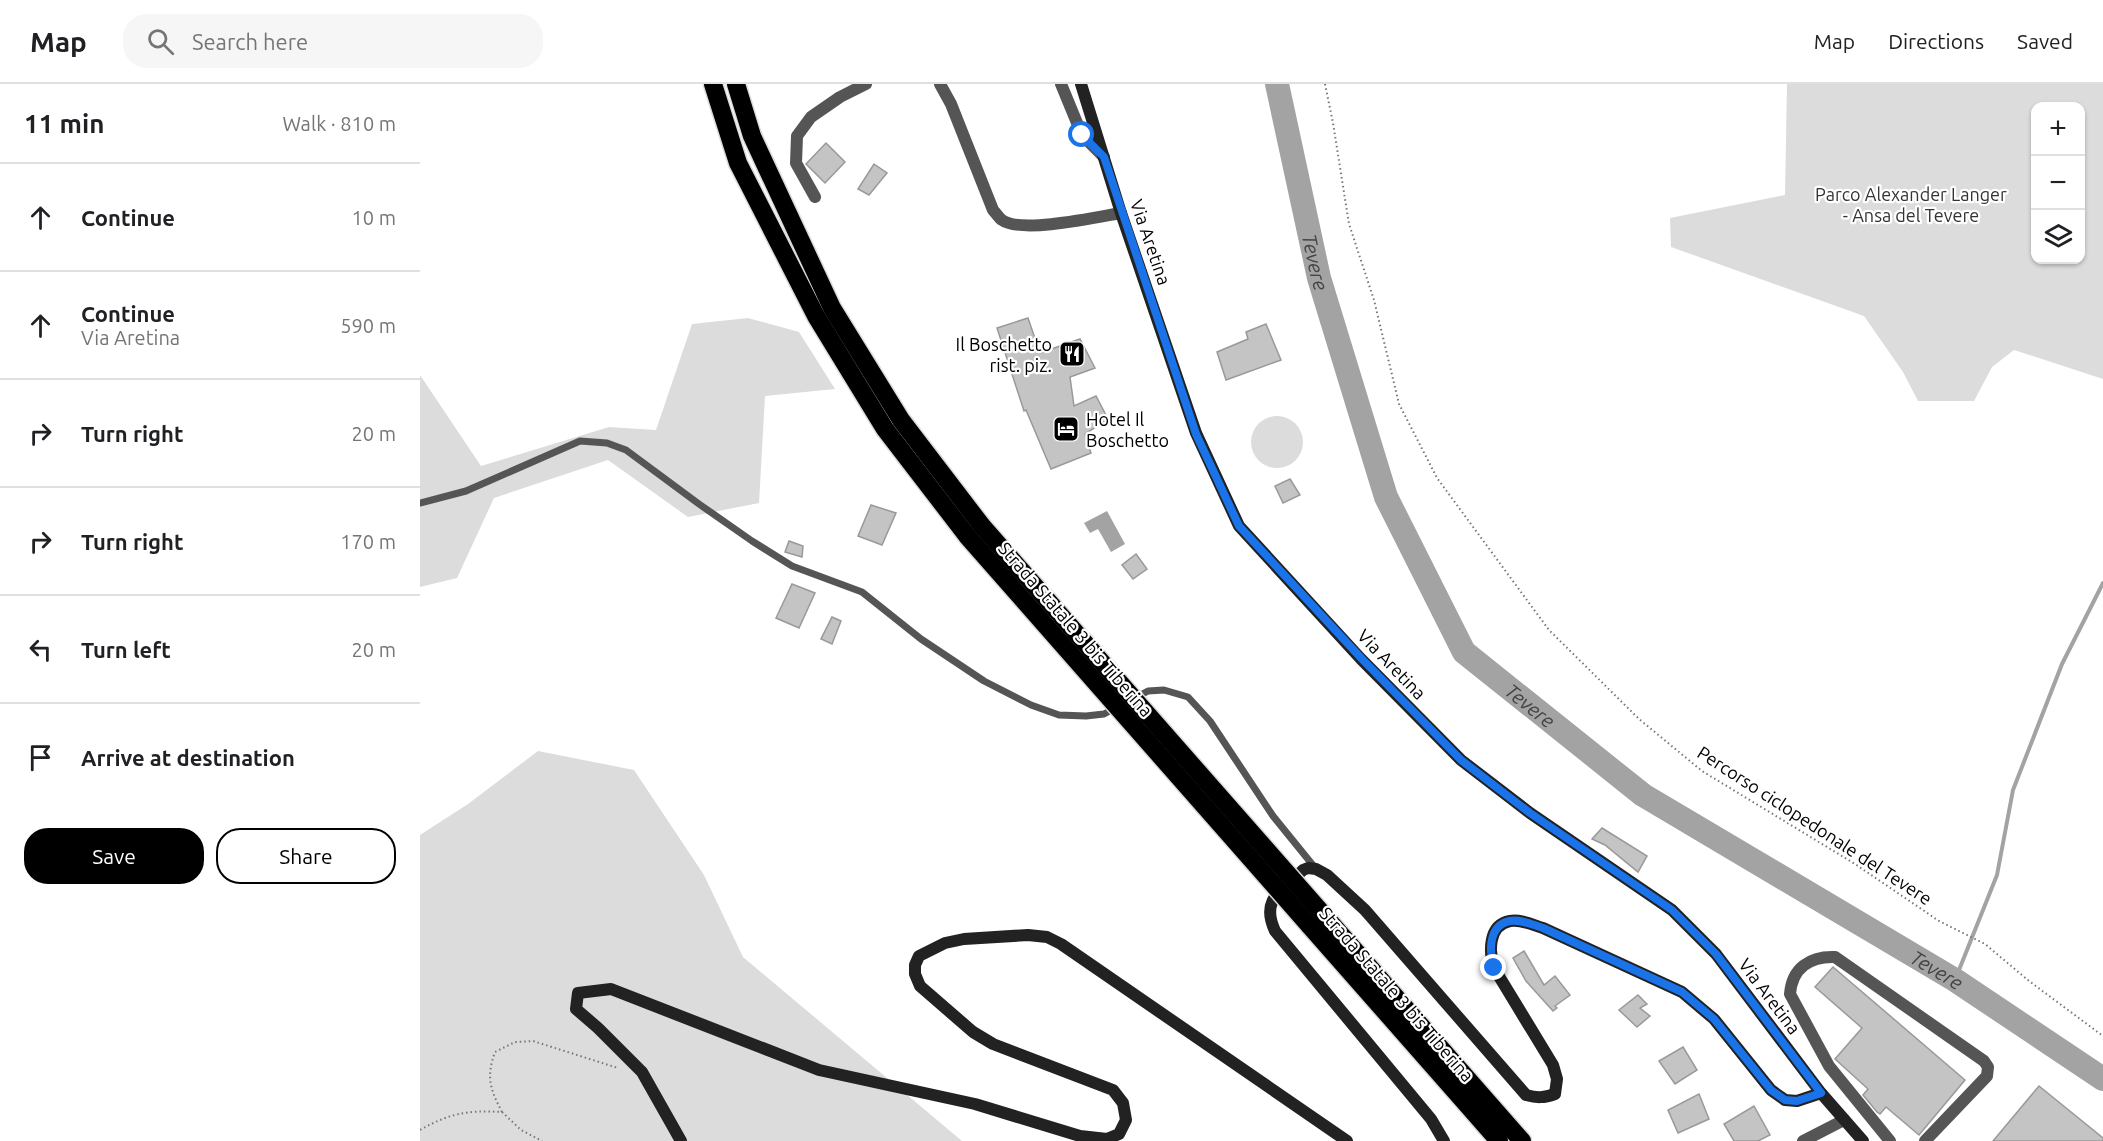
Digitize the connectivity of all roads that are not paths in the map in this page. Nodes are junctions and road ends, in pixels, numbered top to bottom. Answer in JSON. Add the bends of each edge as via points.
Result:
{"nodes":[{"id":1,"x":713,"y":84,"type":"edge"},
{"id":2,"x":736,"y":84,"type":"edge"},
{"id":3,"x":866,"y":84,"type":"edge"},
{"id":4,"x":940,"y":84,"type":"edge"},
{"id":5,"x":1061,"y":84,"type":"edge"},
{"id":6,"x":1081,"y":84,"type":"edge"},
{"id":7,"x":1104,"y":157,"type":"junction"},
{"id":8,"x":814,"y":197,"type":"dead end"},
{"id":9,"x":1121,"y":213,"type":"junction"},
{"id":10,"x":420,"y":503,"type":"edge"},
{"id":11,"x":975,"y":532,"type":"junction"},
{"id":12,"x":1316,"y":869,"type":"junction"},
{"id":13,"x":1315,"y":918,"type":"junction"},
{"id":14,"x":1821,"y":1093,"type":"junction"},
{"id":15,"x":1844,"y":1120,"type":"junction"},
{"id":16,"x":1116,"y":1138,"type":"edge"},
{"id":17,"x":681,"y":1141,"type":"edge"},
{"id":18,"x":1347,"y":1141,"type":"edge"},
{"id":19,"x":1443,"y":1141,"type":"edge"},
{"id":20,"x":1499,"y":1141,"type":"edge"},
{"id":21,"x":1522,"y":1141,"type":"edge"},
{"id":22,"x":1803,"y":1141,"type":"edge"},
{"id":23,"x":1863,"y":1141,"type":"edge"},
{"id":24,"x":1890,"y":1141,"type":"edge"},
{"id":25,"x":1925,"y":1141,"type":"edge"}],
"edges":[{"from":1,"to":11,"type":"highway","name":"Strada Statale 3 bis Tiberina","via":[[738,163],[816,316],[885,429]]},
{"from":2,"to":11,"type":"highway","name":"Strada Statale 3 bis Tiberina","via":[[752,136],[832,308]]},
{"from":3,"to":8,"type":"street","via":[[811,117],[797,136],[796,163]]},
{"from":4,"to":9,"type":"street","via":[[993,210],[1003,221],[1025,225],[1077,222]]},
{"from":5,"to":7,"type":"street","via":[[1082,135]]},
{"from":6,"to":7,"type":"street","name":"Via Aretina"},
{"from":7,"to":9,"type":"street","name":"Via Aretina"},
{"from":9,"to":14,"type":"street","name":"Via Aretina","via":[[1196,434],[1239,526],[1461,760],[1530,813],[1672,910],[1716,954]]},
{"from":10,"to":12,"type":"lane","via":[[466,491],[580,441],[607,443],[626,450],[752,541],[792,566],[862,592],[921,639],[984,681],[1031,705],[1059,715],[1086,716],[1104,714],[1148,691],[1164,690],[1188,697],[1210,721],[1273,816]]},
{"from":11,"to":13,"type":"highway","name":"Strada Statale 3 bis Tiberina","bridge":true},
{"from":12,"to":14,"type":"street","via":[[1365,910],[1526,1095],[1537,1098],[1555,1094],[1557,1079],[1553,1065],[1490,956],[1493,934],[1511,921],[1543,928],[1682,992],[1714,1019],[1771,1090],[1785,1100],[1797,1101]]},
{"from":12,"to":19,"type":"street","via":[[1303,870],[1271,900],[1269,910],[1275,931],[1431,1119]]},
{"from":13,"to":20,"type":"highway","name":"Strada Statale 3 bis Tiberina"},
{"from":13,"to":21,"type":"highway","name":"Strada Statale 3 bis Tiberina"},
{"from":14,"to":15,"type":"street","name":"Via Aretina"},
{"from":15,"to":22,"type":"street"},
{"from":15,"to":23,"type":"street","name":"Via Aretina"},
{"from":16,"to":17,"type":"street","via":[[1080,1136],[975,1104],[819,1070],[611,989],[578,993],[576,1009],[642,1072]]},
{"from":16,"to":18,"type":"street","via":[[1126,1120],[1123,1103],[1113,1090],[993,1044],[973,1032],[920,986],[915,974],[919,956],[964,939],[1028,934],[1047,937]]},
{"from":24,"to":25,"type":"street","via":[[1829,1066],[1790,994],[1791,981],[1808,961],[1821,956],[1835,957],[1984,1061],[1987,1076]]}]}
